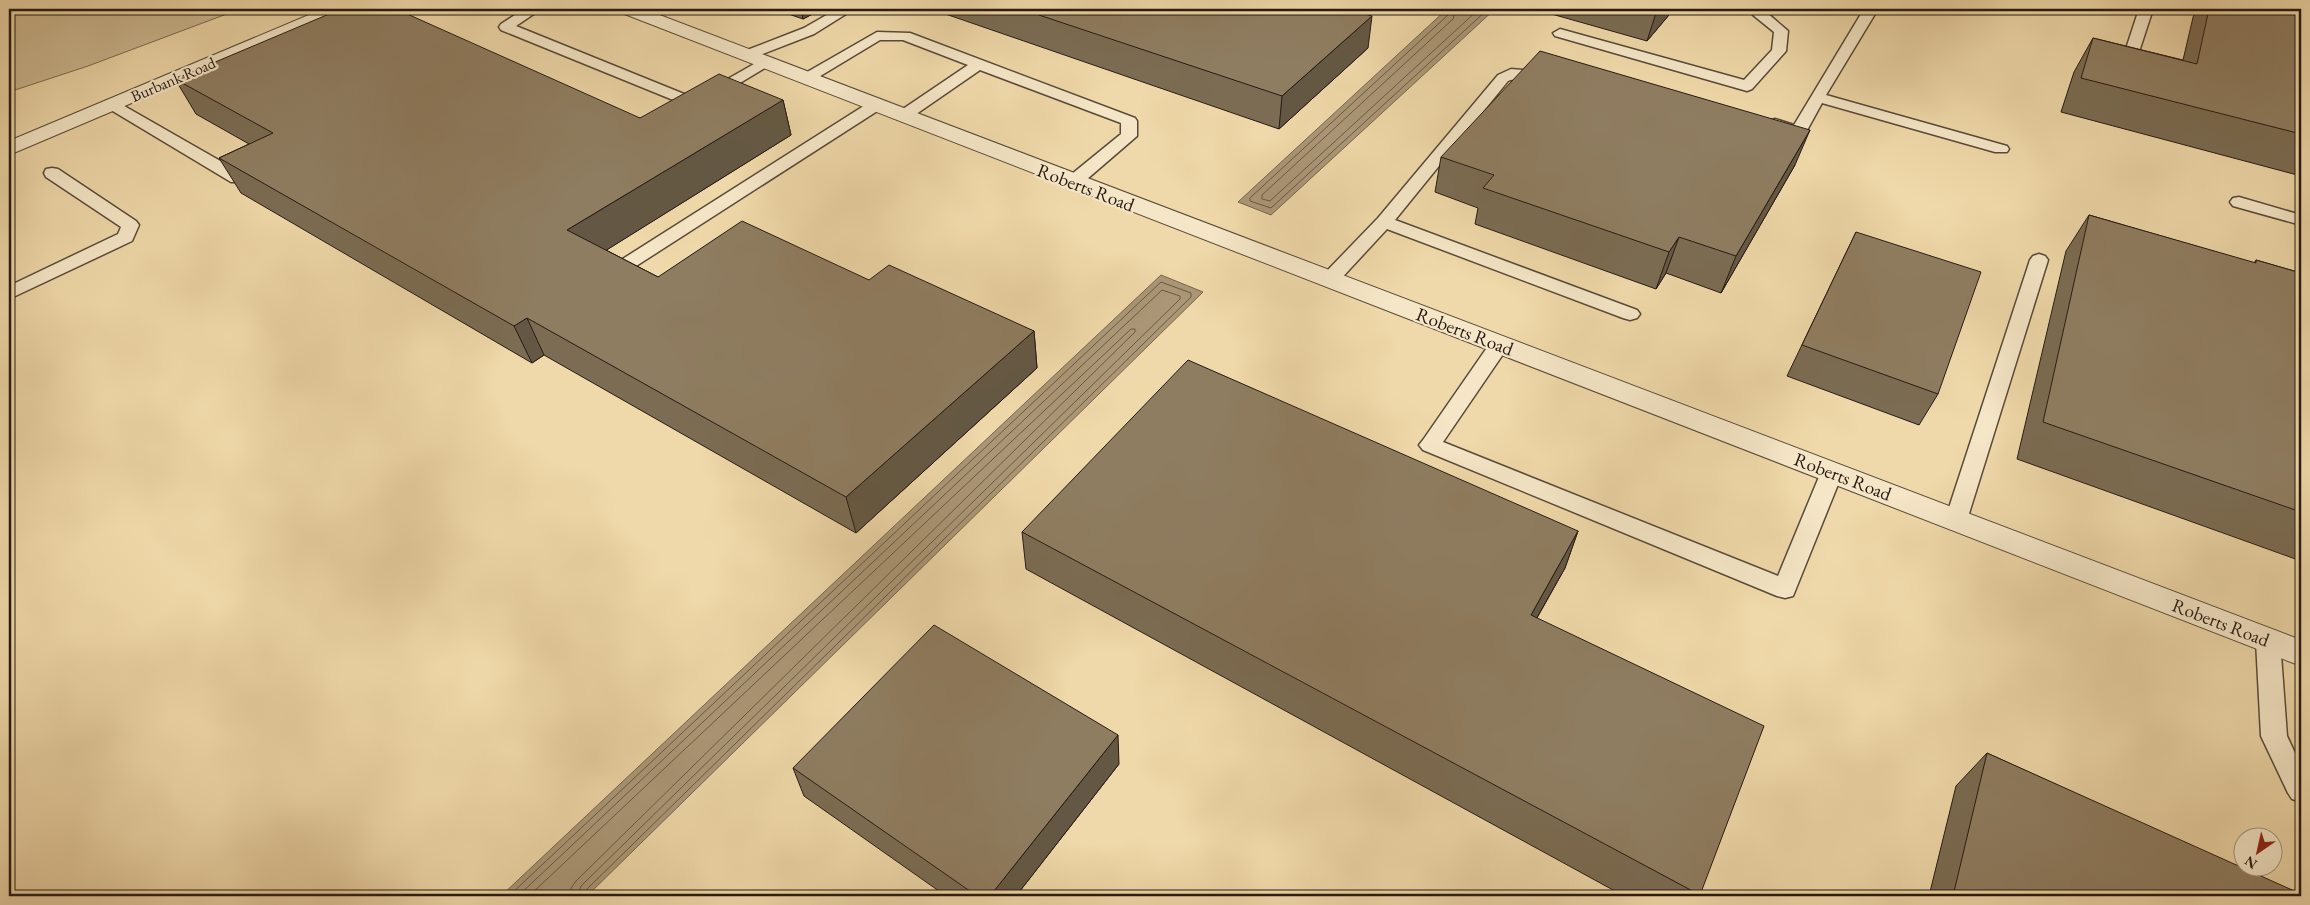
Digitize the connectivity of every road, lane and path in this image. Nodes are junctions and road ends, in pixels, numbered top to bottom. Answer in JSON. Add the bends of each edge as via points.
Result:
{"nodes":[{"id":1,"x":338,"y":9,"type":"edge"},
{"id":2,"x":534,"y":9,"type":"edge"},
{"id":3,"x":628,"y":9,"type":"edge"},
{"id":4,"x":847,"y":9,"type":"edge"},
{"id":5,"x":1761,"y":9,"type":"edge"},
{"id":6,"x":1871,"y":9,"type":"edge"},
{"id":7,"x":2146,"y":9,"type":"edge"},
{"id":8,"x":1560,"y":33,"type":"dead end"},
{"id":9,"x":2130,"y":58,"type":"edge"},
{"id":10,"x":757,"y":59,"type":"junction"},
{"id":11,"x":979,"y":64,"type":"junction"},
{"id":12,"x":807,"y":78,"type":"junction"},
{"id":13,"x":1557,"y":80,"type":"edge"},
{"id":14,"x":1817,"y":97,"type":"junction"},
{"id":15,"x":112,"y":104,"type":"junction"},
{"id":16,"x":876,"y":105,"type":"junction"},
{"id":17,"x":903,"y":116,"type":"junction"},
{"id":18,"x":1762,"y":121,"type":"edge"},
{"id":19,"x":9,"y":149,"type":"edge"},
{"id":20,"x":2001,"y":150,"type":"dead end"},
{"id":21,"x":52,"y":173,"type":"dead end"},
{"id":22,"x":237,"y":178,"type":"edge"},
{"id":23,"x":1074,"y":182,"type":"junction"},
{"id":24,"x":2239,"y":202,"type":"dead end"},
{"id":25,"x":2301,"y":220,"type":"edge"},
{"id":26,"x":1384,"y":222,"type":"junction"},
{"id":27,"x":2039,"y":260,"type":"dead end"},
{"id":28,"x":627,"y":264,"type":"edge"},
{"id":29,"x":1330,"y":279,"type":"junction"},
{"id":30,"x":9,"y":293,"type":"edge"},
{"id":31,"x":1630,"y":314,"type":"dead end"},
{"id":32,"x":1500,"y":344,"type":"junction"},
{"id":33,"x":1832,"y":472,"type":"junction"},
{"id":34,"x":1956,"y":520,"type":"junction"},
{"id":35,"x":2268,"y":641,"type":"junction"},
{"id":36,"x":2301,"y":654,"type":"edge"},
{"id":37,"x":2301,"y":790,"type":"edge"}],
"edges":[{"from":1,"to":15,"type":"street","name":"Burbank Road"},
{"from":2,"to":10,"type":"lane","via":[[506,27],[688,101],[710,95]]},
{"from":3,"to":10,"type":"street","name":"Roberts Road"},
{"from":4,"to":10,"type":"lane"},
{"from":5,"to":8,"type":"lane","via":[[1758,12],[1781,31],[1779,51],[1747,86]]},
{"from":6,"to":14,"type":"lane"},
{"from":7,"to":9,"type":"lane"},
{"from":10,"to":12,"type":"street","name":"Roberts Road"},
{"from":11,"to":12,"type":"lane","via":[[905,36],[877,36]]},
{"from":11,"to":17,"type":"lane"},
{"from":11,"to":23,"type":"lane","via":[[1128,121],[1129,136]]},
{"from":12,"to":16,"type":"street","name":"Roberts Road"},
{"from":13,"to":26,"type":"lane","via":[[1511,74],[1503,78]]},
{"from":14,"to":18,"type":"lane","via":[[1799,131]]},
{"from":14,"to":20,"type":"lane"},
{"from":15,"to":19,"type":"street","name":"Burbank Road"},
{"from":15,"to":22,"type":"lane"},
{"from":16,"to":17,"type":"street","name":"Roberts Road"},
{"from":16,"to":28,"type":"lane"},
{"from":17,"to":23,"type":"street","name":"Roberts Road"},
{"from":21,"to":30,"type":"lane","via":[[130,225],[126,237]]},
{"from":23,"to":29,"type":"street","name":"Roberts Road"},
{"from":24,"to":25,"type":"lane"},
{"from":26,"to":29,"type":"lane"},
{"from":26,"to":31,"type":"lane"},
{"from":27,"to":34,"type":"lane"},
{"from":29,"to":32,"type":"street","name":"Roberts Road"},
{"from":32,"to":33,"type":"street","name":"Roberts Road"},
{"from":32,"to":33,"type":"lane","via":[[1430,445],[1785,589]]},
{"from":33,"to":34,"type":"street","name":"Roberts Road"},
{"from":34,"to":35,"type":"street","name":"Roberts Road"},
{"from":35,"to":36,"type":"street","name":"Roberts Road"},
{"from":35,"to":37,"type":"lane","via":[[2274,736]]}]}
